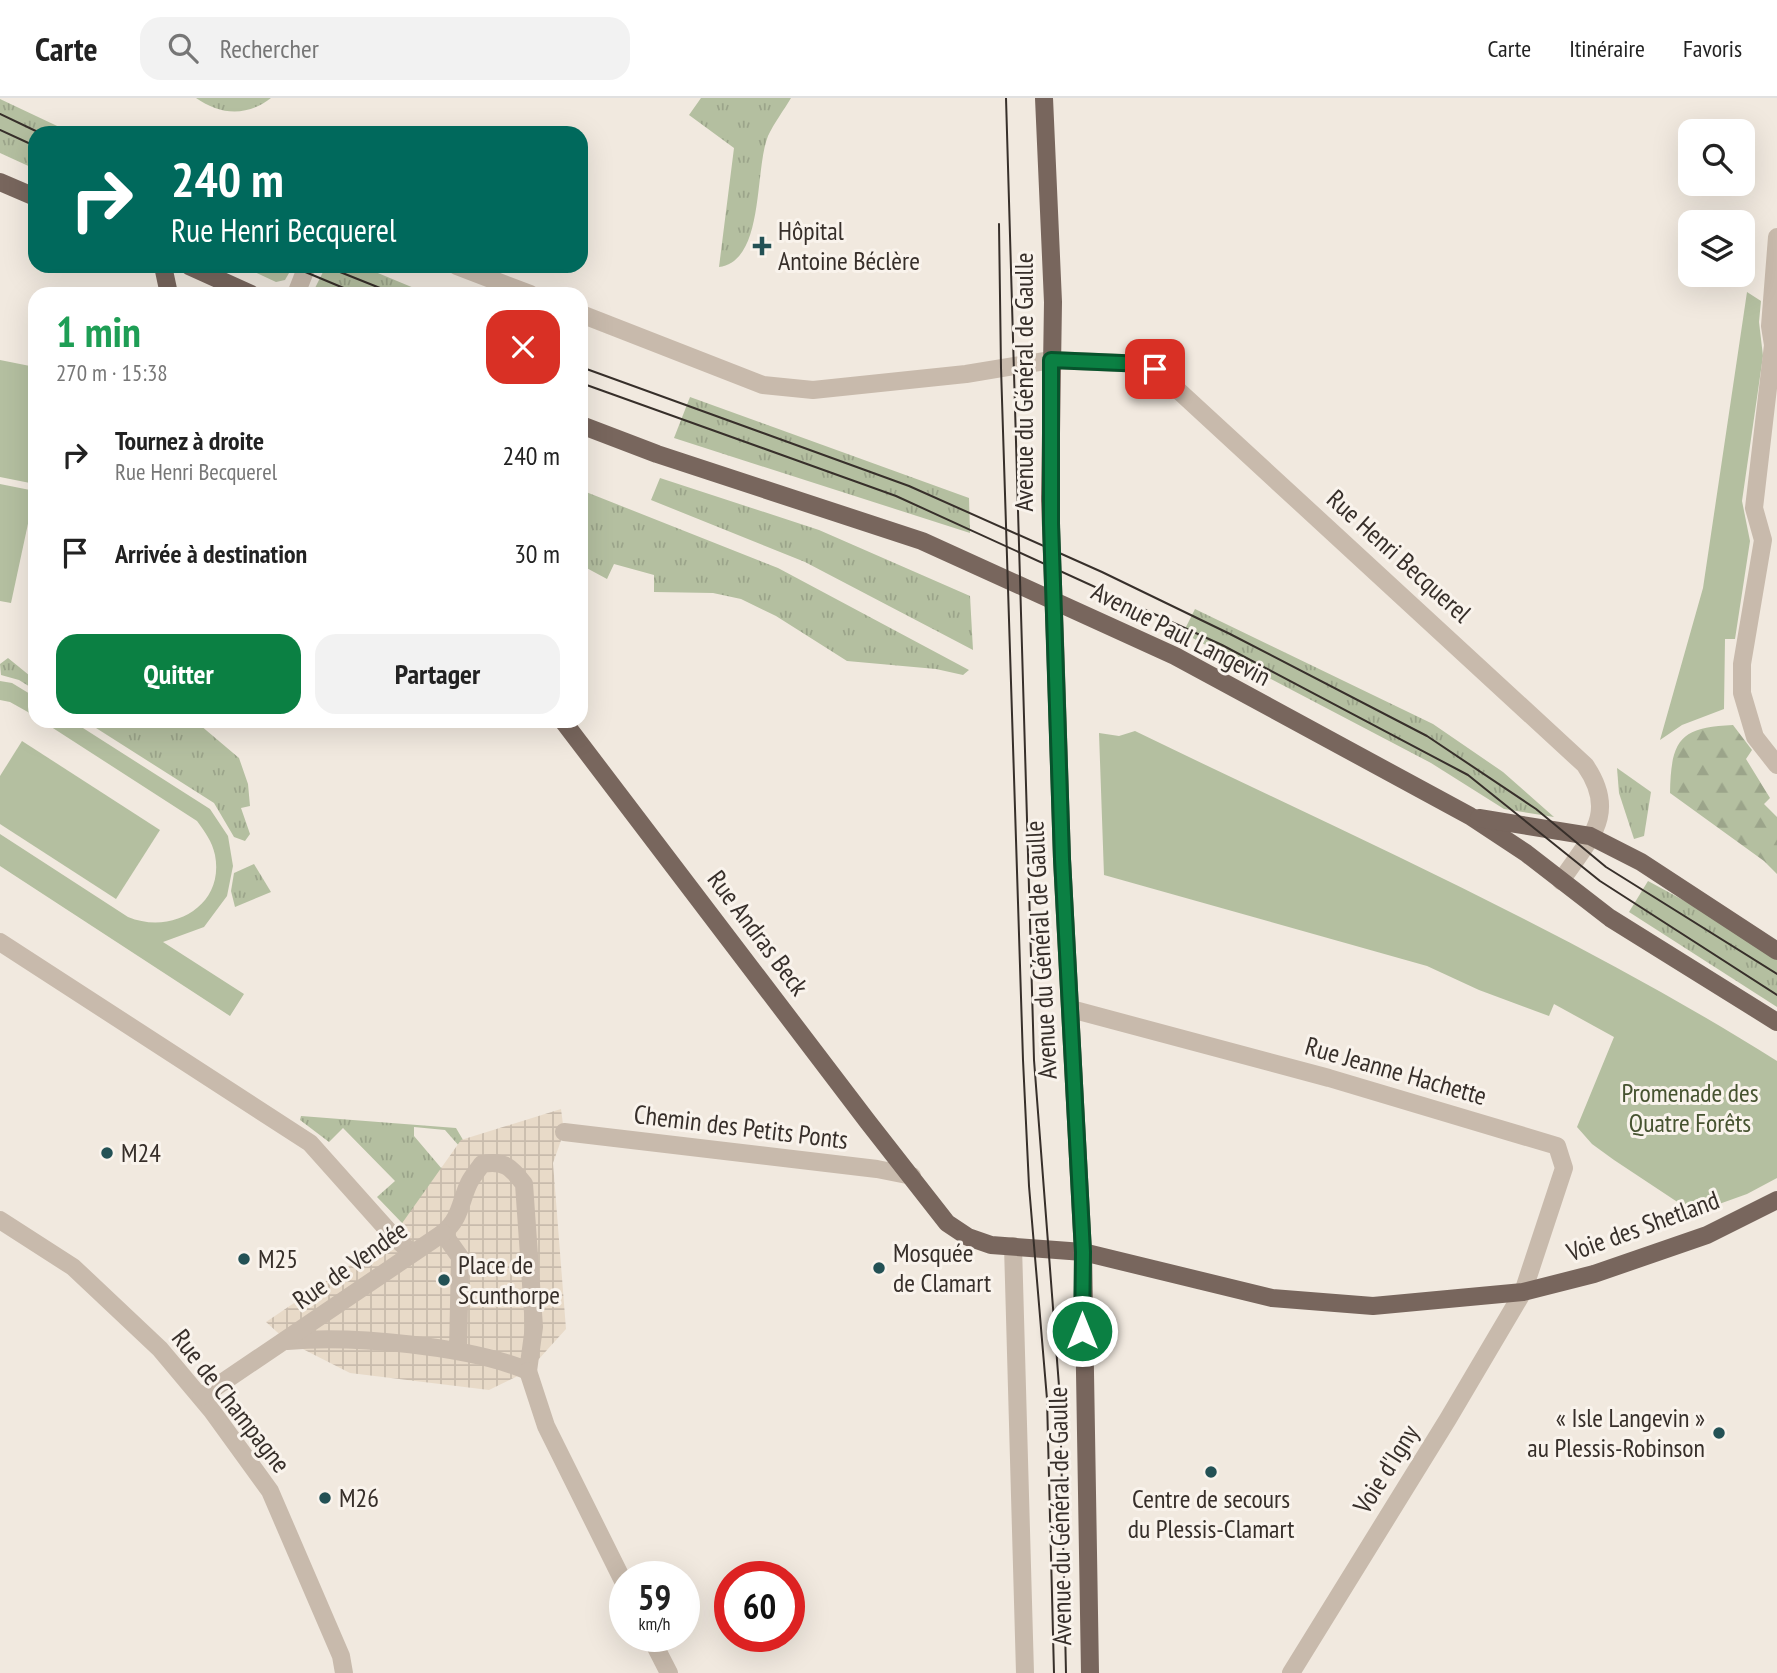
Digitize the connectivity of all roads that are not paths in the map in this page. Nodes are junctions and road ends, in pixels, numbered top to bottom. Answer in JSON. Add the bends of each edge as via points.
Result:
{"nodes":[{"id":1,"x":1044,"y":98,"type":"edge"},
{"id":2,"x":0,"y":181,"type":"edge"},
{"id":3,"x":28,"y":194,"type":"edge"},
{"id":4,"x":1777,"y":237,"type":"edge"},
{"id":5,"x":204,"y":273,"type":"edge"},
{"id":6,"x":475,"y":273,"type":"edge"},
{"id":7,"x":236,"y":287,"type":"edge"},
{"id":8,"x":512,"y":287,"type":"edge"},
{"id":9,"x":588,"y":317,"type":"edge"},
{"id":10,"x":1775,"y":345,"type":"edge"},
{"id":11,"x":1051,"y":360,"type":"junction"},
{"id":12,"x":588,"y":428,"type":"edge"},
{"id":13,"x":568,"y":728,"type":"edge"},
{"id":14,"x":1777,"y":765,"type":"edge"},
{"id":15,"x":1470,"y":816,"type":"junction"},
{"id":16,"x":1590,"y":836,"type":"junction"},
{"id":17,"x":1561,"y":881,"type":"junction"},
{"id":18,"x":0,"y":942,"type":"edge"},
{"id":19,"x":1777,"y":951,"type":"edge"},
{"id":20,"x":1070,"y":1009,"type":"junction"},
{"id":21,"x":1777,"y":1023,"type":"edge"},
{"id":22,"x":564,"y":1132,"type":"dead end"},
{"id":23,"x":912,"y":1176,"type":"junction"},
{"id":24,"x":1777,"y":1200,"type":"edge"},
{"id":25,"x":2,"y":1225,"type":"edge"},
{"id":26,"x":443,"y":1233,"type":"junction"},
{"id":27,"x":1013,"y":1246,"type":"junction"},
{"id":28,"x":1083,"y":1252,"type":"junction"},
{"id":29,"x":412,"y":1253,"type":"junction"},
{"id":30,"x":1523,"y":1292,"type":"junction"},
{"id":31,"x":287,"y":1341,"type":"junction"},
{"id":32,"x":458,"y":1351,"type":"junction"},
{"id":33,"x":528,"y":1371,"type":"junction"},
{"id":34,"x":201,"y":1397,"type":"junction"},
{"id":35,"x":613,"y":1561,"type":"edge"},
{"id":36,"x":658,"y":1652,"type":"edge"},
{"id":37,"x":344,"y":1673,"type":"edge"},
{"id":38,"x":669,"y":1673,"type":"edge"},
{"id":39,"x":1025,"y":1673,"type":"edge"},
{"id":40,"x":1090,"y":1673,"type":"edge"},
{"id":41,"x":1291,"y":1673,"type":"edge"}],
"edges":[{"from":1,"to":11,"type":"main road","name":"Avenue du Général de Gaulle","via":[[1053,302]]},
{"from":2,"to":3,"type":"main road"},
{"from":4,"to":10,"type":"street","via":[[1770,326]]},
{"from":5,"to":7,"type":"main road"},
{"from":6,"to":8,"type":"street"},
{"from":9,"to":11,"type":"street","name":"Rue Henri Becquerel","via":[[763,385],[788,388],[853,387]]},
{"from":10,"to":14,"type":"street","via":[[1754,508],[1763,540],[1742,664],[1742,693],[1755,737]]},
{"from":11,"to":16,"type":"street","name":"Rue Henri Becquerel","via":[[1145,364],[1155,369],[1585,765],[1602,799]]},
{"from":11,"to":20,"type":"main road","name":"Avenue du Général de Gaulle","bridge":true,"via":[[1050,499]]},
{"from":12,"to":15,"type":"main road","name":"Avenue Paul Langevin","via":[[922,541],[1175,656]]},
{"from":13,"to":23,"type":"main road","name":"Rue Andras Beck"},
{"from":15,"to":16,"type":"main road","name":"Avenue Paul Langevin"},
{"from":15,"to":17,"type":"main road","name":"Avenue Paul Langevin"},
{"from":16,"to":17,"type":"street","name":"Rue Henri Becquerel"},
{"from":16,"to":19,"type":"main road","name":"Avenue Paul Langevin","via":[[1641,862]]},
{"from":17,"to":21,"type":"main road","name":"Avenue Paul Langevin","via":[[1609,918]]},
{"from":18,"to":29,"type":"street","via":[[310,1143]]},
{"from":20,"to":28,"type":"main road","name":"Avenue du Général de Gaulle"},
{"from":20,"to":30,"type":"street","name":"Rue Jeanne Hachette","via":[[1329,1078],[1557,1146],[1564,1168]]},
{"from":22,"to":23,"type":"street","name":"Chemin des Petits Ponts"},
{"from":23,"to":27,"type":"main road","name":"Rue Andras Beck","via":[[957,1230],[991,1245]]},
{"from":24,"to":30,"type":"main road","name":"Voie des Shetland","via":[[1707,1235],[1594,1275]]},
{"from":25,"to":34,"type":"street","name":"Rue de Champagne","via":[[73,1267],[160,1349]]},
{"from":26,"to":29,"type":"street","name":"Rue de Vendée"},
{"from":26,"to":32,"type":"street","via":[[460,1257]]},
{"from":26,"to":33,"type":"street","via":[[462,1209],[469,1183],[482,1164],[497,1161],[511,1166],[524,1184],[534,1327]]},
{"from":27,"to":28,"type":"main road","name":"Rue Andras Beck"},
{"from":27,"to":39,"type":"street","name":"Avenue du Général de Gaulle"},
{"from":28,"to":30,"type":"main road","name":"Voie des Shetland","via":[[1272,1298],[1373,1306]]},
{"from":28,"to":40,"type":"main road","name":"Avenue du Général de Gaulle"},
{"from":29,"to":31,"type":"street","name":"Rue de Vendée"},
{"from":30,"to":41,"type":"street","name":"Voie d'Igny"},
{"from":31,"to":32,"type":"street","name":"Rue de Vendée","via":[[319,1338]]},
{"from":31,"to":34,"type":"street","name":"Rue de Vendée"},
{"from":32,"to":33,"type":"street"},
{"from":33,"to":35,"type":"street","via":[[546,1426]]},
{"from":34,"to":37,"type":"street","name":"Rue de Champagne","via":[[270,1491],[341,1656]]},
{"from":36,"to":38,"type":"street"}]}
